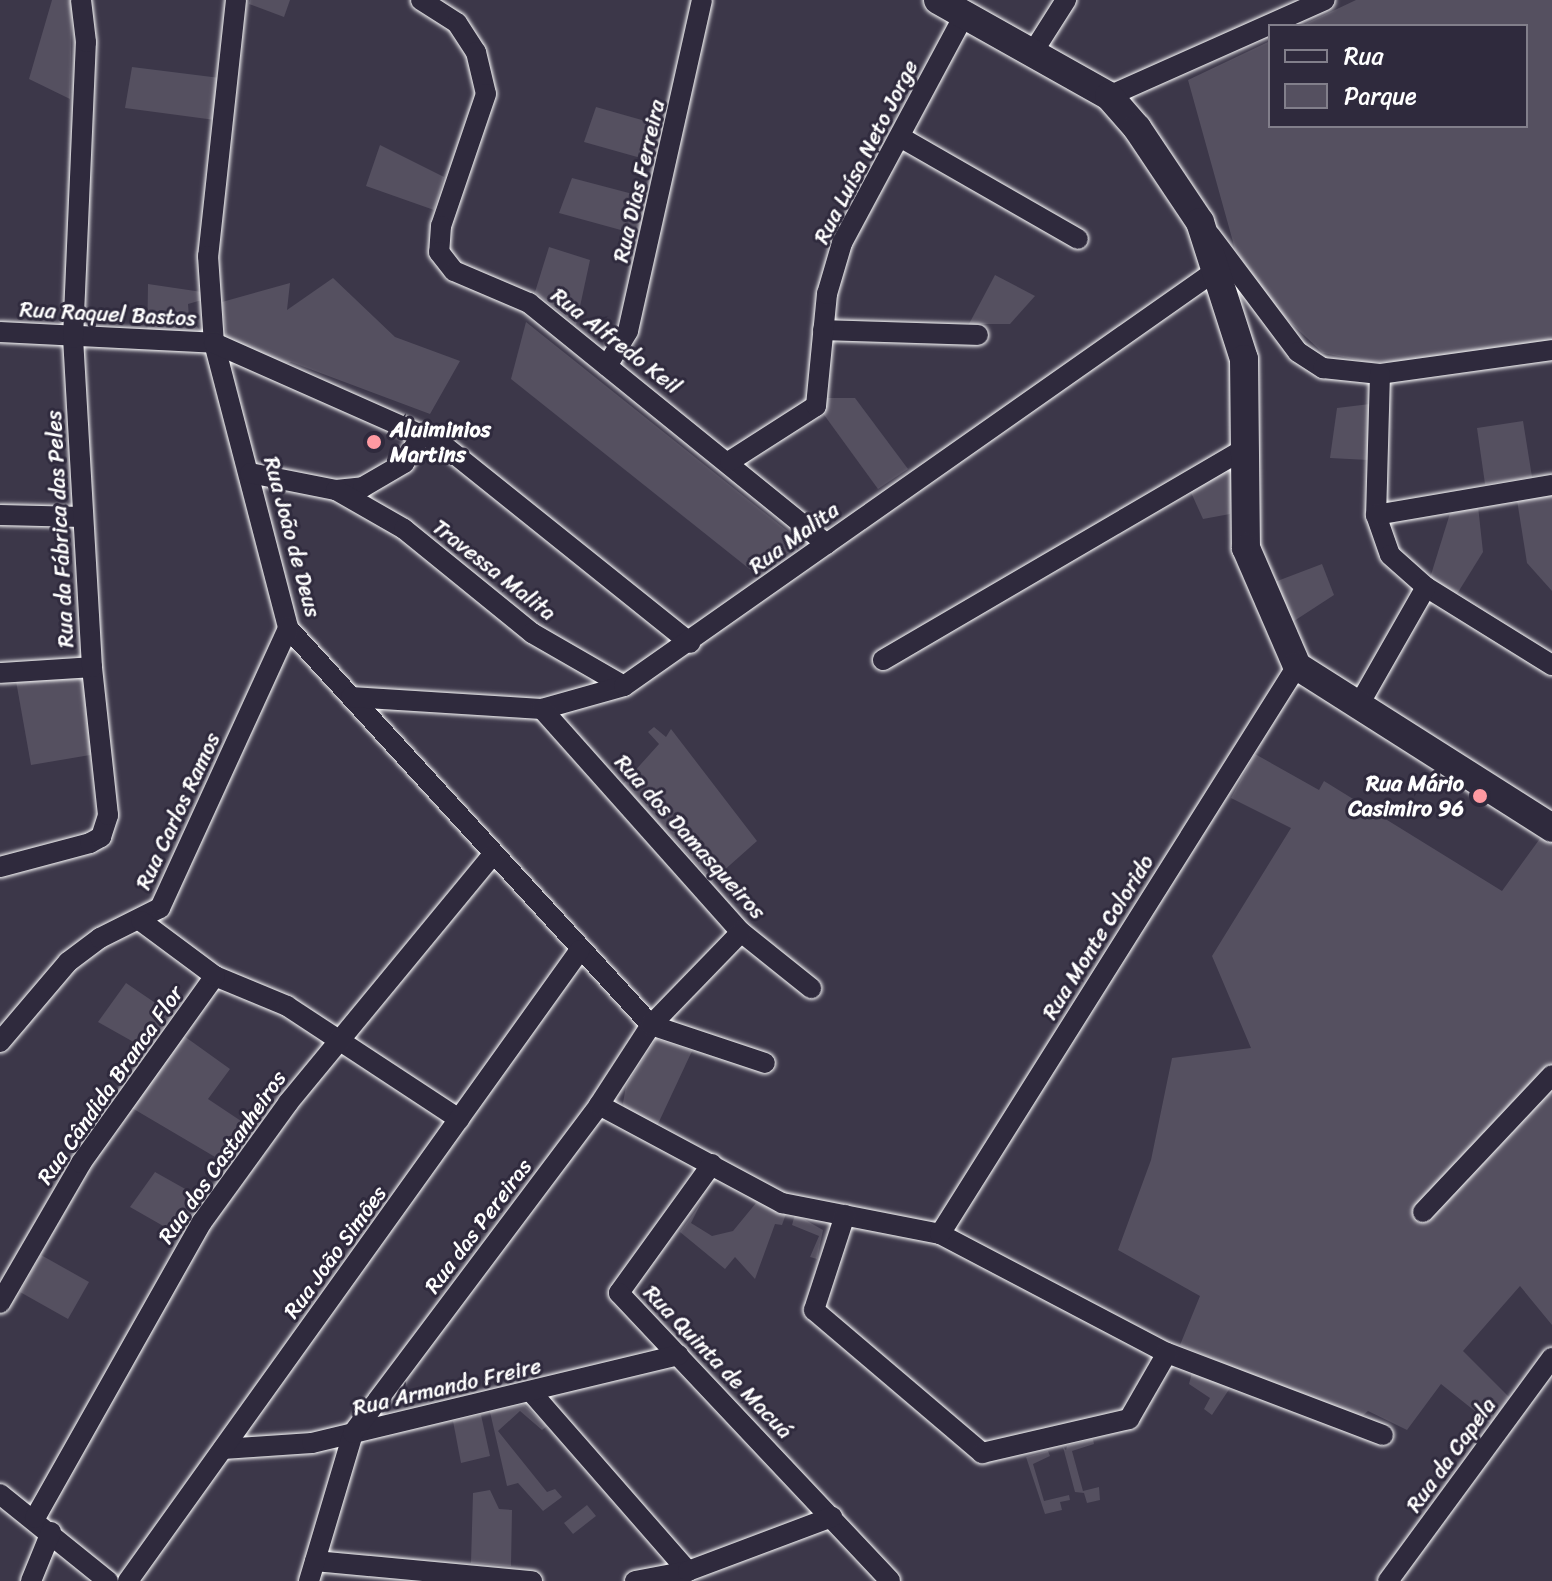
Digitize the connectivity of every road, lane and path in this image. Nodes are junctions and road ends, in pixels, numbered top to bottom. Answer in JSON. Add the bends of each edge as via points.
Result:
{"nodes":[{"id":1,"x":81,"y":0,"type":"edge"},
{"id":2,"x":236,"y":0,"type":"edge"},
{"id":3,"x":422,"y":0,"type":"edge"},
{"id":4,"x":702,"y":0,"type":"edge"},
{"id":5,"x":938,"y":0,"type":"edge"},
{"id":6,"x":1066,"y":0,"type":"edge"},
{"id":7,"x":1325,"y":0,"type":"edge"},
{"id":8,"x":965,"y":14,"type":"junction"},
{"id":9,"x":1271,"y":24,"type":"edge"},
{"id":10,"x":1268,"y":25,"type":"edge"},
{"id":11,"x":1033,"y":52,"type":"junction"},
{"id":12,"x":1109,"y":96,"type":"junction"},
{"id":13,"x":900,"y":137,"type":"junction"},
{"id":14,"x":1200,"y":222,"type":"junction"},
{"id":15,"x":1078,"y":239,"type":"dead end"},
{"id":16,"x":1218,"y":269,"type":"junction"},
{"id":17,"x":823,"y":330,"type":"junction"},
{"id":18,"x":0,"y":332,"type":"edge"},
{"id":19,"x":978,"y":335,"type":"dead end"},
{"id":20,"x":73,"y":338,"type":"junction"},
{"id":21,"x":214,"y":343,"type":"junction"},
{"id":22,"x":1552,"y":350,"type":"edge"},
{"id":23,"x":607,"y":366,"type":"junction"},
{"id":24,"x":1380,"y":374,"type":"junction"},
{"id":25,"x":420,"y":437,"type":"junction"},
{"id":26,"x":1246,"y":448,"type":"junction"},
{"id":27,"x":730,"y":461,"type":"junction"},
{"id":28,"x":250,"y":473,"type":"junction"},
{"id":29,"x":1552,"y":485,"type":"edge"},
{"id":30,"x":336,"y":490,"type":"junction"},
{"id":31,"x":0,"y":515,"type":"edge"},
{"id":32,"x":1376,"y":515,"type":"junction"},
{"id":33,"x":83,"y":517,"type":"junction"},
{"id":34,"x":827,"y":544,"type":"junction"},
{"id":35,"x":1426,"y":587,"type":"junction"},
{"id":36,"x":288,"y":628,"type":"junction"},
{"id":37,"x":690,"y":643,"type":"junction"},
{"id":38,"x":883,"y":660,"type":"dead end"},
{"id":39,"x":1552,"y":665,"type":"edge"},
{"id":40,"x":1297,"y":666,"type":"junction"},
{"id":41,"x":92,"y":667,"type":"junction"},
{"id":42,"x":0,"y":673,"type":"edge"},
{"id":43,"x":624,"y":686,"type":"junction"},
{"id":44,"x":351,"y":697,"type":"junction"},
{"id":45,"x":1357,"y":708,"type":"junction"},
{"id":46,"x":542,"y":709,"type":"junction"},
{"id":47,"x":1552,"y":828,"type":"edge"},
{"id":48,"x":493,"y":854,"type":"junction"},
{"id":49,"x":0,"y":867,"type":"edge"},
{"id":50,"x":141,"y":921,"type":"junction"},
{"id":51,"x":741,"y":932,"type":"junction"},
{"id":52,"x":580,"y":950,"type":"junction"},
{"id":53,"x":215,"y":976,"type":"junction"},
{"id":54,"x":811,"y":988,"type":"dead end"},
{"id":55,"x":651,"y":1025,"type":"junction"},
{"id":56,"x":338,"y":1040,"type":"junction"},
{"id":57,"x":0,"y":1042,"type":"edge"},
{"id":58,"x":765,"y":1063,"type":"dead end"},
{"id":59,"x":1552,"y":1075,"type":"edge"},
{"id":60,"x":599,"y":1105,"type":"junction"},
{"id":61,"x":459,"y":1119,"type":"junction"},
{"id":62,"x":712,"y":1164,"type":"junction"},
{"id":63,"x":1423,"y":1212,"type":"dead end"},
{"id":64,"x":845,"y":1215,"type":"junction"},
{"id":65,"x":940,"y":1234,"type":"junction"},
{"id":66,"x":0,"y":1303,"type":"edge"},
{"id":67,"x":1167,"y":1353,"type":"junction"},
{"id":68,"x":679,"y":1355,"type":"junction"},
{"id":69,"x":1552,"y":1358,"type":"edge"},
{"id":70,"x":532,"y":1393,"type":"junction"},
{"id":71,"x":353,"y":1433,"type":"junction"},
{"id":72,"x":1383,"y":1435,"type":"dead end"},
{"id":73,"x":223,"y":1449,"type":"junction"},
{"id":74,"x":0,"y":1494,"type":"edge"},
{"id":75,"x":832,"y":1517,"type":"junction"},
{"id":76,"x":35,"y":1518,"type":"junction"},
{"id":77,"x":51,"y":1532,"type":"junction"},
{"id":78,"x":312,"y":1571,"type":"edge"},
{"id":79,"x":688,"y":1571,"type":"junction"},
{"id":80,"x":31,"y":1581,"type":"edge"},
{"id":81,"x":108,"y":1581,"type":"edge"},
{"id":82,"x":128,"y":1581,"type":"edge"},
{"id":83,"x":532,"y":1581,"type":"edge"},
{"id":84,"x":635,"y":1581,"type":"edge"},
{"id":85,"x":890,"y":1581,"type":"edge"},
{"id":86,"x":1388,"y":1581,"type":"edge"}],
"edges":[{"from":1,"to":20,"type":"street","name":"Rua da Fábrica das Peles","via":[[86,42]]},
{"from":2,"to":21,"type":"street","name":"Rua João de Deus","via":[[208,256]]},
{"from":3,"to":23,"type":"street","name":"Rua Alfredo Keil","via":[[457,23],[476,52],[486,94],[441,226],[439,252],[454,271],[529,303]]},
{"from":4,"to":23,"type":"street","name":"Rua Dias Ferreira","via":[[628,331]]},
{"from":5,"to":8,"type":"street"},
{"from":6,"to":11,"type":"street"},
{"from":7,"to":9,"type":"street"},
{"from":8,"to":11,"type":"street"},
{"from":8,"to":13,"type":"street","name":"Rua Luísa Neto Jorge"},
{"from":10,"to":12,"type":"street"},
{"from":11,"to":12,"type":"street"},
{"from":12,"to":14,"type":"street"},
{"from":13,"to":15,"type":"street"},
{"from":13,"to":17,"type":"street","name":"Rua Luísa Neto Jorge","via":[[842,243]]},
{"from":14,"to":16,"type":"street"},
{"from":14,"to":24,"type":"street","via":[[1298,352],[1323,368]]},
{"from":16,"to":26,"type":"street","via":[[1244,359]]},
{"from":16,"to":34,"type":"street","name":"Rua Malita"},
{"from":17,"to":19,"type":"street"},
{"from":17,"to":27,"type":"street","name":"Rua Luísa Neto Jorge","via":[[816,406]]},
{"from":18,"to":20,"type":"street","name":"Rua Raquel Bastos"},
{"from":20,"to":21,"type":"street","name":"Rua Raquel Bastos"},
{"from":20,"to":33,"type":"street","name":"Rua da Fábrica das Peles"},
{"from":21,"to":25,"type":"street"},
{"from":21,"to":28,"type":"street","name":"Rua João de Deus"},
{"from":22,"to":24,"type":"street"},
{"from":23,"to":27,"type":"street","name":"Rua Alfredo Keil"},
{"from":24,"to":32,"type":"street"},
{"from":25,"to":30,"type":"street","name":"Travessa Malita","via":[[389,476]]},
{"from":25,"to":37,"type":"street","via":[[442,444]]},
{"from":26,"to":38,"type":"street"},
{"from":26,"to":40,"type":"street","via":[[1246,548]]},
{"from":27,"to":34,"type":"street","name":"Rua Alfredo Keil"},
{"from":28,"to":30,"type":"street","name":"Travessa Malita"},
{"from":28,"to":36,"type":"street","name":"Rua João de Deus"},
{"from":29,"to":32,"type":"street"},
{"from":30,"to":43,"type":"street","name":"Travessa Malita","via":[[404,529],[532,633]]},
{"from":31,"to":33,"type":"street"},
{"from":32,"to":35,"type":"street","via":[[1390,555]]},
{"from":33,"to":41,"type":"street","name":"Rua da Fábrica das Peles"},
{"from":34,"to":37,"type":"street","name":"Rua Malita"},
{"from":35,"to":39,"type":"street"},
{"from":35,"to":45,"type":"street"},
{"from":36,"to":44,"type":"street","name":"Rua João de Deus"},
{"from":36,"to":50,"type":"street","name":"Rua Carlos Ramos","via":[[167,896]]},
{"from":37,"to":43,"type":"street","name":"Rua Malita"},
{"from":40,"to":45,"type":"street"},
{"from":40,"to":65,"type":"street","name":"Rua Monte Colorido"},
{"from":41,"to":42,"type":"street"},
{"from":41,"to":49,"type":"street","name":"Rua da Fábrica das Peles","via":[[106,829],[90,843]]},
{"from":43,"to":46,"type":"street","name":"Rua Malita"},
{"from":44,"to":46,"type":"street","name":"Rua Malita"},
{"from":44,"to":48,"type":"street","name":"Rua João de Deus"},
{"from":45,"to":47,"type":"street"},
{"from":46,"to":51,"type":"street","name":"Rua dos Damasqueiros"},
{"from":48,"to":52,"type":"street","name":"Rua João de Deus"},
{"from":48,"to":56,"type":"street","name":"Rua dos Castanheiros"},
{"from":50,"to":53,"type":"street","name":"Rua Cândida Branca Flor"},
{"from":50,"to":57,"type":"street","name":"Rua Carlos Ramos","via":[[100,938],[68,962]]},
{"from":51,"to":54,"type":"street","name":"Rua dos Damasqueiros"},
{"from":51,"to":55,"type":"street","name":"Rua das Pereiras"},
{"from":52,"to":55,"type":"street","name":"Rua João de Deus"},
{"from":52,"to":61,"type":"street","name":"Rua João Simões"},
{"from":53,"to":56,"type":"street","via":[[287,1006]]},
{"from":53,"to":66,"type":"street","name":"Rua Cândida Branca Flor","via":[[81,1163]]},
{"from":55,"to":58,"type":"street","name":"Rua João de Deus"},
{"from":55,"to":60,"type":"street","name":"Rua das Pereiras"},
{"from":56,"to":61,"type":"street"},
{"from":56,"to":76,"type":"street","name":"Rua dos Castanheiros","via":[[202,1222]]},
{"from":59,"to":63,"type":"street"},
{"from":60,"to":62,"type":"street"},
{"from":60,"to":71,"type":"street","name":"Rua das Pereiras"},
{"from":61,"to":73,"type":"street","name":"Rua João Simões"},
{"from":62,"to":64,"type":"street","via":[[782,1203]]},
{"from":62,"to":68,"type":"street","name":"Rua Quinta de Macuá","via":[[619,1293]]},
{"from":64,"to":65,"type":"street"},
{"from":64,"to":67,"type":"street","via":[[814,1310],[982,1453],[1129,1419]]},
{"from":65,"to":67,"type":"street"},
{"from":67,"to":72,"type":"street"},
{"from":68,"to":70,"type":"street","name":"Rua Armando Freire"},
{"from":68,"to":75,"type":"street","name":"Rua Quinta de Macuá"},
{"from":69,"to":86,"type":"street","name":"Rua da Capela"},
{"from":70,"to":71,"type":"street","name":"Rua Armando Freire"},
{"from":70,"to":79,"type":"street"},
{"from":71,"to":73,"type":"street","name":"Rua Armando Freire","via":[[260,1450]]},
{"from":71,"to":78,"type":"street","name":"Rua das Pereiras"},
{"from":73,"to":82,"type":"street","name":"Rua João Simões"},
{"from":74,"to":76,"type":"street"},
{"from":75,"to":79,"type":"street"},
{"from":75,"to":85,"type":"street","name":"Rua Quinta de Macuá"},
{"from":76,"to":77,"type":"street"},
{"from":77,"to":80,"type":"street"},
{"from":77,"to":81,"type":"street"},
{"from":78,"to":83,"type":"street"},
{"from":79,"to":84,"type":"street"}]}
